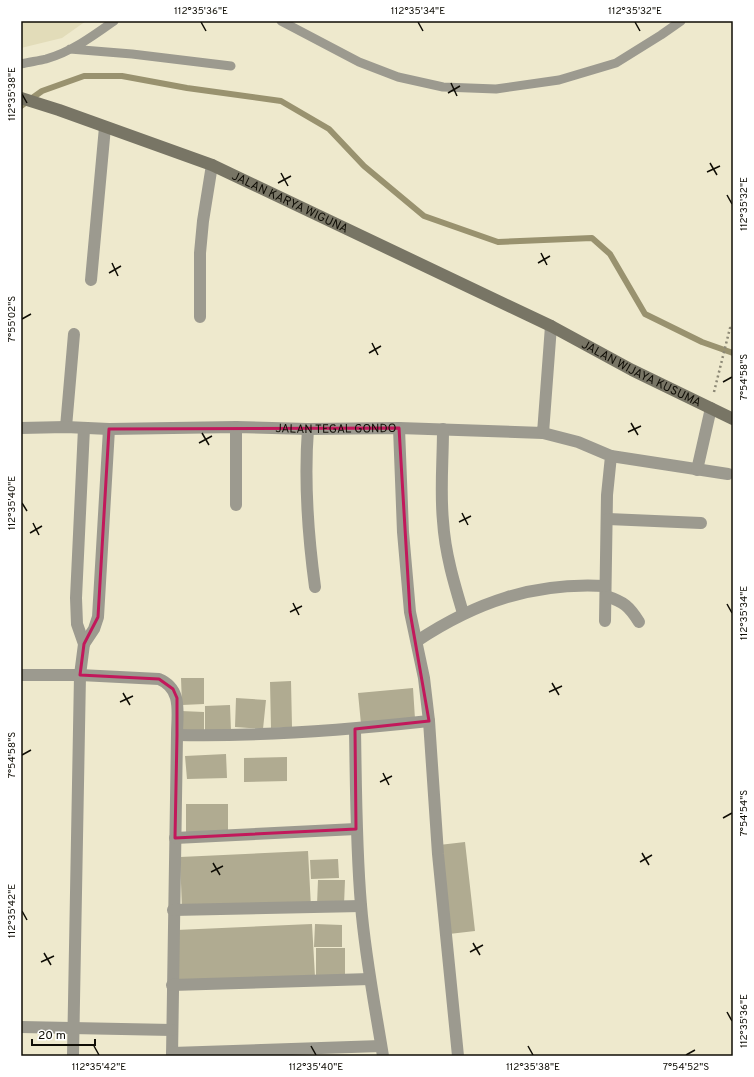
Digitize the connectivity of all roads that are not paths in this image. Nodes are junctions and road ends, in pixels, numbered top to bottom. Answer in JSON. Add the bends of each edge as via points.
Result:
{"nodes":[{"id":1,"x":114,"y":21,"type":"edge"},
{"id":2,"x":281,"y":21,"type":"edge"},
{"id":3,"x":681,"y":21,"type":"edge"},
{"id":4,"x":70,"y":49,"type":"junction"},
{"id":5,"x":21,"y":64,"type":"edge"},
{"id":6,"x":231,"y":66,"type":"dead end"},
{"id":7,"x":22,"y":98,"type":"edge"},
{"id":8,"x":105,"y":127,"type":"junction"},
{"id":9,"x":212,"y":165,"type":"junction"},
{"id":10,"x":91,"y":280,"type":"dead end"},
{"id":11,"x":200,"y":317,"type":"dead end"},
{"id":12,"x":551,"y":326,"type":"junction"},
{"id":13,"x":74,"y":334,"type":"dead end"},
{"id":14,"x":711,"y":408,"type":"junction"},
{"id":15,"x":733,"y":419,"type":"edge"},
{"id":16,"x":66,"y":427,"type":"junction"},
{"id":17,"x":236,"y":427,"type":"junction"},
{"id":18,"x":21,"y":428,"type":"edge"},
{"id":19,"x":84,"y":428,"type":"junction"},
{"id":20,"x":399,"y":428,"type":"junction"},
{"id":21,"x":109,"y":429,"type":"junction"},
{"id":22,"x":308,"y":429,"type":"junction"},
{"id":23,"x":443,"y":430,"type":"junction"},
{"id":24,"x":544,"y":433,"type":"junction"},
{"id":25,"x":611,"y":456,"type":"junction"},
{"id":26,"x":697,"y":470,"type":"junction"},
{"id":27,"x":728,"y":474,"type":"dead end"},
{"id":28,"x":236,"y":505,"type":"dead end"},
{"id":29,"x":608,"y":519,"type":"junction"},
{"id":30,"x":700,"y":523,"type":"dead end"},
{"id":31,"x":315,"y":587,"type":"dead end"},
{"id":32,"x":606,"y":589,"type":"junction"},
{"id":33,"x":463,"y":613,"type":"junction"},
{"id":34,"x":605,"y":621,"type":"dead end"},
{"id":35,"x":639,"y":622,"type":"dead end"},
{"id":36,"x":417,"y":641,"type":"junction"},
{"id":37,"x":84,"y":644,"type":"junction"},
{"id":38,"x":21,"y":675,"type":"edge"},
{"id":39,"x":80,"y":675,"type":"junction"},
{"id":40,"x":429,"y":721,"type":"junction"},
{"id":41,"x":355,"y":729,"type":"junction"},
{"id":42,"x":178,"y":735,"type":"junction"},
{"id":43,"x":356,"y":829,"type":"junction"},
{"id":44,"x":175,"y":838,"type":"junction"},
{"id":45,"x":361,"y":906,"type":"junction"},
{"id":46,"x":173,"y":910,"type":"junction"},
{"id":47,"x":370,"y":979,"type":"junction"},
{"id":48,"x":172,"y":985,"type":"junction"},
{"id":49,"x":21,"y":1027,"type":"edge"},
{"id":50,"x":74,"y":1028,"type":"junction"},
{"id":51,"x":172,"y":1030,"type":"junction"},
{"id":52,"x":382,"y":1051,"type":"edge"},
{"id":53,"x":172,"y":1054,"type":"edge"},
{"id":54,"x":73,"y":1056,"type":"edge"},
{"id":55,"x":458,"y":1056,"type":"edge"}],
"edges":[{"from":1,"to":4,"type":"lane"},
{"from":2,"to":3,"type":"lane","via":[[359,62],[398,77],[443,87],[496,89],[559,80],[616,63]]},
{"from":4,"to":5,"type":"lane","via":[[46,59]]},
{"from":4,"to":6,"type":"lane"},
{"from":7,"to":8,"type":"main road","name":"JALAN KARYA WIGUNA"},
{"from":8,"to":9,"type":"main road","name":"JALAN KARYA WIGUNA"},
{"from":8,"to":10,"type":"street"},
{"from":9,"to":11,"type":"street","via":[[200,253]]},
{"from":9,"to":12,"type":"main road","name":"JALAN KARYA WIGUNA"},
{"from":12,"to":14,"type":"main road","name":"JALAN WIJAYA KUSUMA","via":[[632,370]]},
{"from":12,"to":24,"type":"street"},
{"from":13,"to":16,"type":"street"},
{"from":14,"to":15,"type":"main road","name":"JALAN WIJAYA KUSUMA"},
{"from":14,"to":26,"type":"street"},
{"from":16,"to":18,"type":"street","name":"JALAN TEGAL GONDO"},
{"from":16,"to":19,"type":"street","name":"JALAN TEGAL GONDO"},
{"from":17,"to":21,"type":"street","name":"JALAN TEGAL GONDO"},
{"from":17,"to":22,"type":"street","name":"JALAN TEGAL GONDO"},
{"from":17,"to":28,"type":"street"},
{"from":19,"to":21,"type":"street","name":"JALAN TEGAL GONDO"},
{"from":19,"to":37,"type":"street","via":[[76,598],[77,624]]},
{"from":20,"to":22,"type":"street","name":"JALAN TEGAL GONDO"},
{"from":20,"to":23,"type":"street","name":"JALAN TEGAL GONDO"},
{"from":20,"to":36,"type":"street","via":[[409,605]]},
{"from":21,"to":37,"type":"street","via":[[98,617]]},
{"from":22,"to":31,"type":"street","via":[[306,448],[309,539]]},
{"from":23,"to":24,"type":"street","name":"JALAN TEGAL GONDO"},
{"from":23,"to":33,"type":"street","via":[[443,521],[446,550]]},
{"from":24,"to":25,"type":"street","name":"JALAN TEGAL GONDO","via":[[578,442]]},
{"from":25,"to":26,"type":"street","name":"JALAN TEGAL GONDO"},
{"from":25,"to":29,"type":"street","via":[[607,495]]},
{"from":26,"to":27,"type":"street","name":"JALAN TEGAL GONDO"},
{"from":29,"to":30,"type":"street"},
{"from":29,"to":32,"type":"street"},
{"from":32,"to":33,"type":"street","via":[[583,585],[526,591]]},
{"from":32,"to":34,"type":"street"},
{"from":32,"to":35,"type":"street","via":[[625,604]]},
{"from":33,"to":36,"type":"street"},
{"from":36,"to":40,"type":"street"},
{"from":37,"to":39,"type":"street"},
{"from":38,"to":39,"type":"street"},
{"from":39,"to":42,"type":"street","via":[[159,679],[166,682],[174,689],[177,698]]},
{"from":39,"to":50,"type":"street"},
{"from":40,"to":41,"type":"street"},
{"from":40,"to":55,"type":"street","via":[[438,854]]},
{"from":41,"to":42,"type":"street","via":[[281,734]]},
{"from":41,"to":43,"type":"street"},
{"from":42,"to":44,"type":"street"},
{"from":43,"to":44,"type":"street"},
{"from":43,"to":45,"type":"street"},
{"from":44,"to":46,"type":"street"},
{"from":45,"to":46,"type":"street"},
{"from":45,"to":47,"type":"street"},
{"from":46,"to":48,"type":"street"},
{"from":47,"to":48,"type":"street"},
{"from":47,"to":52,"type":"street"},
{"from":48,"to":51,"type":"street"},
{"from":49,"to":50,"type":"street"},
{"from":50,"to":51,"type":"street"},
{"from":50,"to":54,"type":"street"},
{"from":51,"to":53,"type":"street"},
{"from":52,"to":53,"type":"street"}]}
